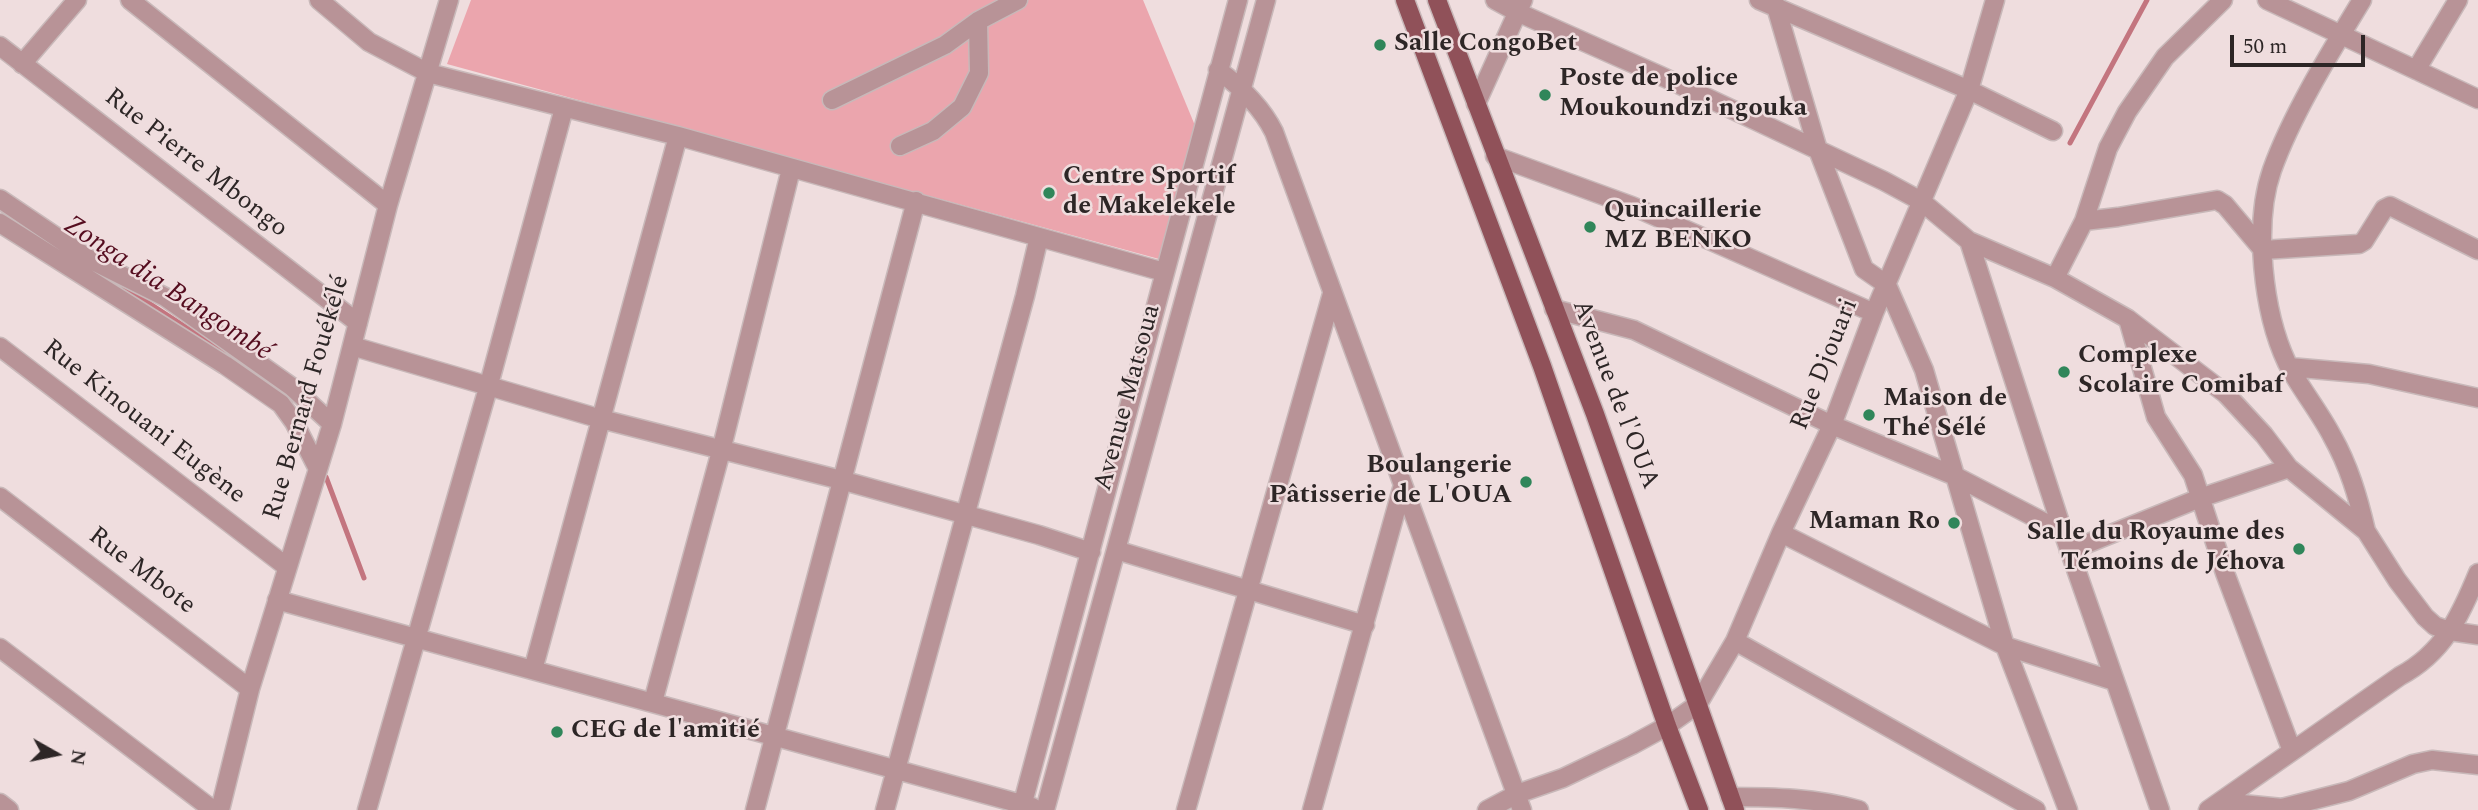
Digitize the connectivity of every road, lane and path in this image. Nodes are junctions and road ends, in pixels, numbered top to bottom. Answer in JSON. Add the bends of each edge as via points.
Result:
{"nodes":[{"id":1,"x":77,"y":0,"type":"edge"},
{"id":2,"x":130,"y":0,"type":"edge"},
{"id":3,"x":319,"y":0,"type":"edge"},
{"id":4,"x":449,"y":0,"type":"edge"},
{"id":5,"x":1018,"y":0,"type":"edge"},
{"id":6,"x":1238,"y":0,"type":"edge"},
{"id":7,"x":1266,"y":0,"type":"edge"},
{"id":8,"x":1405,"y":0,"type":"edge"},
{"id":9,"x":1437,"y":0,"type":"edge"},
{"id":10,"x":1495,"y":0,"type":"edge"},
{"id":11,"x":1759,"y":0,"type":"edge"},
{"id":12,"x":1995,"y":0,"type":"edge"},
{"id":13,"x":2223,"y":0,"type":"edge"},
{"id":14,"x":2267,"y":0,"type":"edge"},
{"id":15,"x":2362,"y":0,"type":"edge"},
{"id":16,"x":2458,"y":0,"type":"edge"},
{"id":17,"x":1775,"y":4,"type":"edge"},
{"id":18,"x":1520,"y":6,"type":"edge"},
{"id":19,"x":978,"y":21,"type":"junction"},
{"id":20,"x":2340,"y":36,"type":"junction"},
{"id":21,"x":0,"y":46,"type":"edge"},
{"id":22,"x":22,"y":64,"type":"junction"},
{"id":23,"x":1218,"y":70,"type":"junction"},
{"id":24,"x":2416,"y":70,"type":"junction"},
{"id":25,"x":428,"y":73,"type":"junction"},
{"id":26,"x":1242,"y":87,"type":"junction"},
{"id":27,"x":1969,"y":90,"type":"junction"},
{"id":28,"x":2478,"y":99,"type":"edge"},
{"id":29,"x":832,"y":100,"type":"dead end"},
{"id":30,"x":1476,"y":104,"type":"junction"},
{"id":31,"x":564,"y":108,"type":"junction"},
{"id":32,"x":2053,"y":131,"type":"dead end"},
{"id":33,"x":677,"y":136,"type":"junction"},
{"id":34,"x":900,"y":146,"type":"dead end"},
{"id":35,"x":1818,"y":150,"type":"junction"},
{"id":36,"x":1495,"y":156,"type":"junction"},
{"id":37,"x":791,"y":169,"type":"junction"},
{"id":38,"x":0,"y":199,"type":"edge"},
{"id":39,"x":916,"y":201,"type":"junction"},
{"id":40,"x":1921,"y":201,"type":"junction"},
{"id":41,"x":388,"y":205,"type":"junction"},
{"id":42,"x":2084,"y":221,"type":"junction"},
{"id":43,"x":0,"y":223,"type":"edge"},
{"id":44,"x":1039,"y":237,"type":"junction"},
{"id":45,"x":1969,"y":241,"type":"junction"},
{"id":46,"x":2263,"y":250,"type":"junction"},
{"id":47,"x":2478,"y":250,"type":"edge"},
{"id":48,"x":1164,"y":272,"type":"junction"},
{"id":49,"x":2055,"y":278,"type":"junction"},
{"id":50,"x":1887,"y":285,"type":"junction"},
{"id":51,"x":1332,"y":294,"type":"junction"},
{"id":52,"x":1554,"y":309,"type":"junction"},
{"id":53,"x":1874,"y":313,"type":"junction"},
{"id":54,"x":2128,"y":319,"type":"junction"},
{"id":55,"x":358,"y":323,"type":"junction"},
{"id":56,"x":0,"y":346,"type":"edge"},
{"id":57,"x":352,"y":346,"type":"junction"},
{"id":58,"x":2289,"y":367,"type":"junction"},
{"id":59,"x":488,"y":387,"type":"junction"},
{"id":60,"x":2478,"y":398,"type":"edge"},
{"id":61,"x":601,"y":419,"type":"junction"},
{"id":62,"x":332,"y":424,"type":"junction"},
{"id":63,"x":1832,"y":425,"type":"junction"},
{"id":64,"x":720,"y":451,"type":"junction"},
{"id":65,"x":2289,"y":468,"type":"junction"},
{"id":66,"x":318,"y":469,"type":"junction"},
{"id":67,"x":1955,"y":476,"type":"junction"},
{"id":68,"x":841,"y":481,"type":"junction"},
{"id":69,"x":1403,"y":485,"type":"junction"},
{"id":70,"x":0,"y":498,"type":"edge"},
{"id":71,"x":2200,"y":498,"type":"junction"},
{"id":72,"x":964,"y":516,"type":"junction"},
{"id":73,"x":2063,"y":531,"type":"junction"},
{"id":74,"x":2366,"y":531,"type":"junction"},
{"id":75,"x":1781,"y":533,"type":"junction"},
{"id":76,"x":1116,"y":550,"type":"junction"},
{"id":77,"x":2069,"y":551,"type":"junction"},
{"id":78,"x":1091,"y":552,"type":"junction"},
{"id":79,"x":287,"y":567,"type":"junction"},
{"id":80,"x":2478,"y":573,"type":"edge"},
{"id":81,"x":1247,"y":587,"type":"junction"},
{"id":82,"x":277,"y":600,"type":"junction"},
{"id":83,"x":1365,"y":625,"type":"junction"},
{"id":84,"x":2450,"y":631,"type":"junction"},
{"id":85,"x":2478,"y":635,"type":"edge"},
{"id":86,"x":415,"y":639,"type":"junction"},
{"id":87,"x":1735,"y":641,"type":"junction"},
{"id":88,"x":2005,"y":646,"type":"junction"},
{"id":89,"x":0,"y":648,"type":"edge"},
{"id":90,"x":533,"y":670,"type":"junction"},
{"id":91,"x":2114,"y":681,"type":"junction"},
{"id":92,"x":250,"y":689,"type":"junction"},
{"id":93,"x":653,"y":702,"type":"junction"},
{"id":94,"x":1698,"y":704,"type":"junction"},
{"id":95,"x":1667,"y":726,"type":"junction"},
{"id":96,"x":774,"y":735,"type":"junction"},
{"id":97,"x":2292,"y":751,"type":"junction"},
{"id":98,"x":2478,"y":765,"type":"edge"},
{"id":99,"x":896,"y":769,"type":"junction"},
{"id":100,"x":1520,"y":802,"type":"edge"},
{"id":101,"x":0,"y":803,"type":"edge"},
{"id":102,"x":1733,"y":804,"type":"edge"},
{"id":103,"x":2215,"y":806,"type":"edge"},
{"id":104,"x":1022,"y":807,"type":"edge"},
{"id":105,"x":9,"y":810,"type":"edge"},
{"id":106,"x":213,"y":810,"type":"edge"},
{"id":107,"x":220,"y":810,"type":"edge"},
{"id":108,"x":367,"y":810,"type":"edge"},
{"id":109,"x":755,"y":810,"type":"edge"},
{"id":110,"x":885,"y":810,"type":"edge"},
{"id":111,"x":1043,"y":810,"type":"edge"},
{"id":112,"x":1186,"y":810,"type":"edge"},
{"id":113,"x":1312,"y":810,"type":"edge"},
{"id":114,"x":1487,"y":810,"type":"edge"},
{"id":115,"x":1699,"y":810,"type":"edge"},
{"id":116,"x":1860,"y":810,"type":"edge"},
{"id":117,"x":2036,"y":810,"type":"edge"},
{"id":118,"x":2068,"y":810,"type":"edge"},
{"id":119,"x":2160,"y":810,"type":"edge"}],
"edges":[{"from":1,"to":22,"type":"street"},
{"from":2,"to":41,"type":"street"},
{"from":3,"to":25,"type":"street","via":[[369,42]]},
{"from":4,"to":25,"type":"street","name":"Rue Bernard Fouékélé"},
{"from":5,"to":19,"type":"street"},
{"from":6,"to":23,"type":"street","name":"Avenue Matsoua"},
{"from":7,"to":26,"type":"street","name":"Avenue Matsoua"},
{"from":8,"to":95,"type":"main road","via":[[1542,366]]},
{"from":9,"to":30,"type":"main road","name":"Avenue de l'OUA"},
{"from":10,"to":18,"type":"street"},
{"from":11,"to":17,"type":"street"},
{"from":12,"to":27,"type":"street","name":"Rue Djouari"},
{"from":13,"to":42,"type":"street","via":[[2165,57],[2127,112],[2108,148]]},
{"from":14,"to":20,"type":"street"},
{"from":15,"to":20,"type":"street"},
{"from":16,"to":24,"type":"street"},
{"from":17,"to":27,"type":"street"},
{"from":17,"to":35,"type":"street"},
{"from":18,"to":30,"type":"street"},
{"from":18,"to":35,"type":"street"},
{"from":19,"to":29,"type":"street","via":[[945,45]]},
{"from":19,"to":34,"type":"street","via":[[979,73],[962,107],[933,131]]},
{"from":20,"to":24,"type":"street"},
{"from":20,"to":46,"type":"street","via":[[2272,172]]},
{"from":21,"to":22,"type":"street","name":"Rue Pierre Mbongo"},
{"from":22,"to":55,"type":"street","name":"Rue Pierre Mbongo"},
{"from":23,"to":26,"type":"street"},
{"from":23,"to":48,"type":"street","name":"Avenue Matsoua"},
{"from":24,"to":28,"type":"street"},
{"from":25,"to":31,"type":"street"},
{"from":25,"to":41,"type":"street","name":"Rue Bernard Fouékélé"},
{"from":26,"to":51,"type":"street","via":[[1274,132]]},
{"from":26,"to":76,"type":"street","name":"Avenue Matsoua"},
{"from":27,"to":32,"type":"street"},
{"from":27,"to":40,"type":"street","name":"Rue Djouari"},
{"from":30,"to":36,"type":"main road","name":"Avenue de l'OUA"},
{"from":31,"to":33,"type":"street"},
{"from":31,"to":59,"type":"street"},
{"from":33,"to":37,"type":"street"},
{"from":33,"to":61,"type":"street"},
{"from":35,"to":40,"type":"street"},
{"from":35,"to":50,"type":"street","via":[[1864,269]]},
{"from":36,"to":52,"type":"main road","name":"Avenue de l'OUA"},
{"from":36,"to":53,"type":"street","via":[[1632,206]]},
{"from":37,"to":39,"type":"street"},
{"from":37,"to":64,"type":"street"},
{"from":38,"to":62,"type":"street","via":[[89,259],[165,297],[292,387]]},
{"from":39,"to":44,"type":"street"},
{"from":39,"to":68,"type":"street"},
{"from":40,"to":45,"type":"street"},
{"from":40,"to":50,"type":"street","name":"Rue Djouari"},
{"from":41,"to":55,"type":"street","name":"Rue Bernard Fouékélé"},
{"from":42,"to":46,"type":"street","via":[[2217,200]]},
{"from":42,"to":49,"type":"street"},
{"from":43,"to":66,"type":"street","via":[[281,404]]},
{"from":44,"to":48,"type":"street"},
{"from":44,"to":72,"type":"street"},
{"from":45,"to":49,"type":"street"},
{"from":45,"to":73,"type":"street"},
{"from":46,"to":47,"type":"street","via":[[2359,244],[2390,206]]},
{"from":46,"to":58,"type":"street","via":[[2269,309]]},
{"from":48,"to":78,"type":"street","name":"Avenue Matsoua"},
{"from":49,"to":54,"type":"street"},
{"from":50,"to":53,"type":"street","name":"Rue Djouari"},
{"from":50,"to":67,"type":"street","via":[[1924,370]]},
{"from":51,"to":69,"type":"street"},
{"from":51,"to":81,"type":"street"},
{"from":52,"to":63,"type":"street","via":[[1634,330]]},
{"from":52,"to":94,"type":"main road","name":"Avenue de l'OUA"},
{"from":53,"to":63,"type":"street","name":"Rue Djouari"},
{"from":54,"to":65,"type":"street","via":[[2226,394]]},
{"from":54,"to":71,"type":"street","via":[[2156,417],[2193,475]]},
{"from":55,"to":57,"type":"street","name":"Rue Bernard Fouékélé"},
{"from":56,"to":79,"type":"street","name":"Rue Kinouani Eugène"},
{"from":57,"to":59,"type":"street"},
{"from":57,"to":62,"type":"street","name":"Rue Bernard Fouékélé"},
{"from":58,"to":60,"type":"street","via":[[2369,374]]},
{"from":58,"to":74,"type":"street","via":[[2348,467]]},
{"from":59,"to":61,"type":"street"},
{"from":59,"to":86,"type":"street"},
{"from":61,"to":64,"type":"street"},
{"from":61,"to":90,"type":"street"},
{"from":62,"to":66,"type":"street","name":"Rue Bernard Fouékélé"},
{"from":63,"to":67,"type":"street"},
{"from":63,"to":75,"type":"street","name":"Rue Djouari"},
{"from":64,"to":68,"type":"street"},
{"from":64,"to":93,"type":"street"},
{"from":65,"to":71,"type":"street"},
{"from":65,"to":74,"type":"street"},
{"from":66,"to":79,"type":"street","name":"Rue Bernard Fouékélé"},
{"from":67,"to":73,"type":"street"},
{"from":67,"to":88,"type":"street"},
{"from":68,"to":72,"type":"street"},
{"from":68,"to":96,"type":"street"},
{"from":69,"to":83,"type":"street"},
{"from":69,"to":100,"type":"street"},
{"from":70,"to":92,"type":"street","name":"Rue Mbote"},
{"from":71,"to":77,"type":"street"},
{"from":71,"to":97,"type":"street"},
{"from":72,"to":78,"type":"street"},
{"from":72,"to":99,"type":"street"},
{"from":73,"to":77,"type":"street"},
{"from":74,"to":84,"type":"street","via":[[2418,608],[2435,626]]},
{"from":75,"to":87,"type":"street","name":"Rue Djouari"},
{"from":75,"to":88,"type":"street"},
{"from":76,"to":81,"type":"street"},
{"from":76,"to":111,"type":"street","name":"Avenue Matsoua"},
{"from":77,"to":91,"type":"street"},
{"from":78,"to":104,"type":"street","name":"Avenue Matsoua"},
{"from":79,"to":82,"type":"street","name":"Rue Bernard Fouékélé"},
{"from":80,"to":84,"type":"street"},
{"from":81,"to":83,"type":"street"},
{"from":81,"to":112,"type":"street"},
{"from":82,"to":86,"type":"street"},
{"from":82,"to":92,"type":"street","name":"Rue Bernard Fouékélé"},
{"from":83,"to":113,"type":"street"},
{"from":84,"to":85,"type":"street"},
{"from":84,"to":97,"type":"street","via":[[2418,667]]},
{"from":86,"to":90,"type":"street"},
{"from":86,"to":108,"type":"street"},
{"from":87,"to":94,"type":"street","name":"Rue Djouari"},
{"from":87,"to":117,"type":"street"},
{"from":88,"to":91,"type":"street"},
{"from":88,"to":118,"type":"street"},
{"from":89,"to":106,"type":"street"},
{"from":90,"to":93,"type":"street"},
{"from":91,"to":119,"type":"street"},
{"from":92,"to":107,"type":"street","name":"Rue Bernard Fouékélé"},
{"from":93,"to":96,"type":"street"},
{"from":94,"to":95,"type":"street","name":"Rue Djouari"},
{"from":94,"to":102,"type":"main road","name":"Avenue de l'OUA"},
{"from":95,"to":100,"type":"street","name":"Rue Djouari"},
{"from":95,"to":115,"type":"main road"},
{"from":96,"to":99,"type":"street"},
{"from":96,"to":109,"type":"street"},
{"from":97,"to":103,"type":"street"},
{"from":98,"to":103,"type":"street","via":[[2432,760],[2413,764],[2349,791],[2282,808]]},
{"from":99,"to":104,"type":"street"},
{"from":99,"to":110,"type":"street"},
{"from":100,"to":114,"type":"street","name":"Rue Djouari"},
{"from":101,"to":105,"type":"street"},
{"from":102,"to":116,"type":"street","via":[[1801,799]]},
{"from":104,"to":111,"type":"street"}]}
